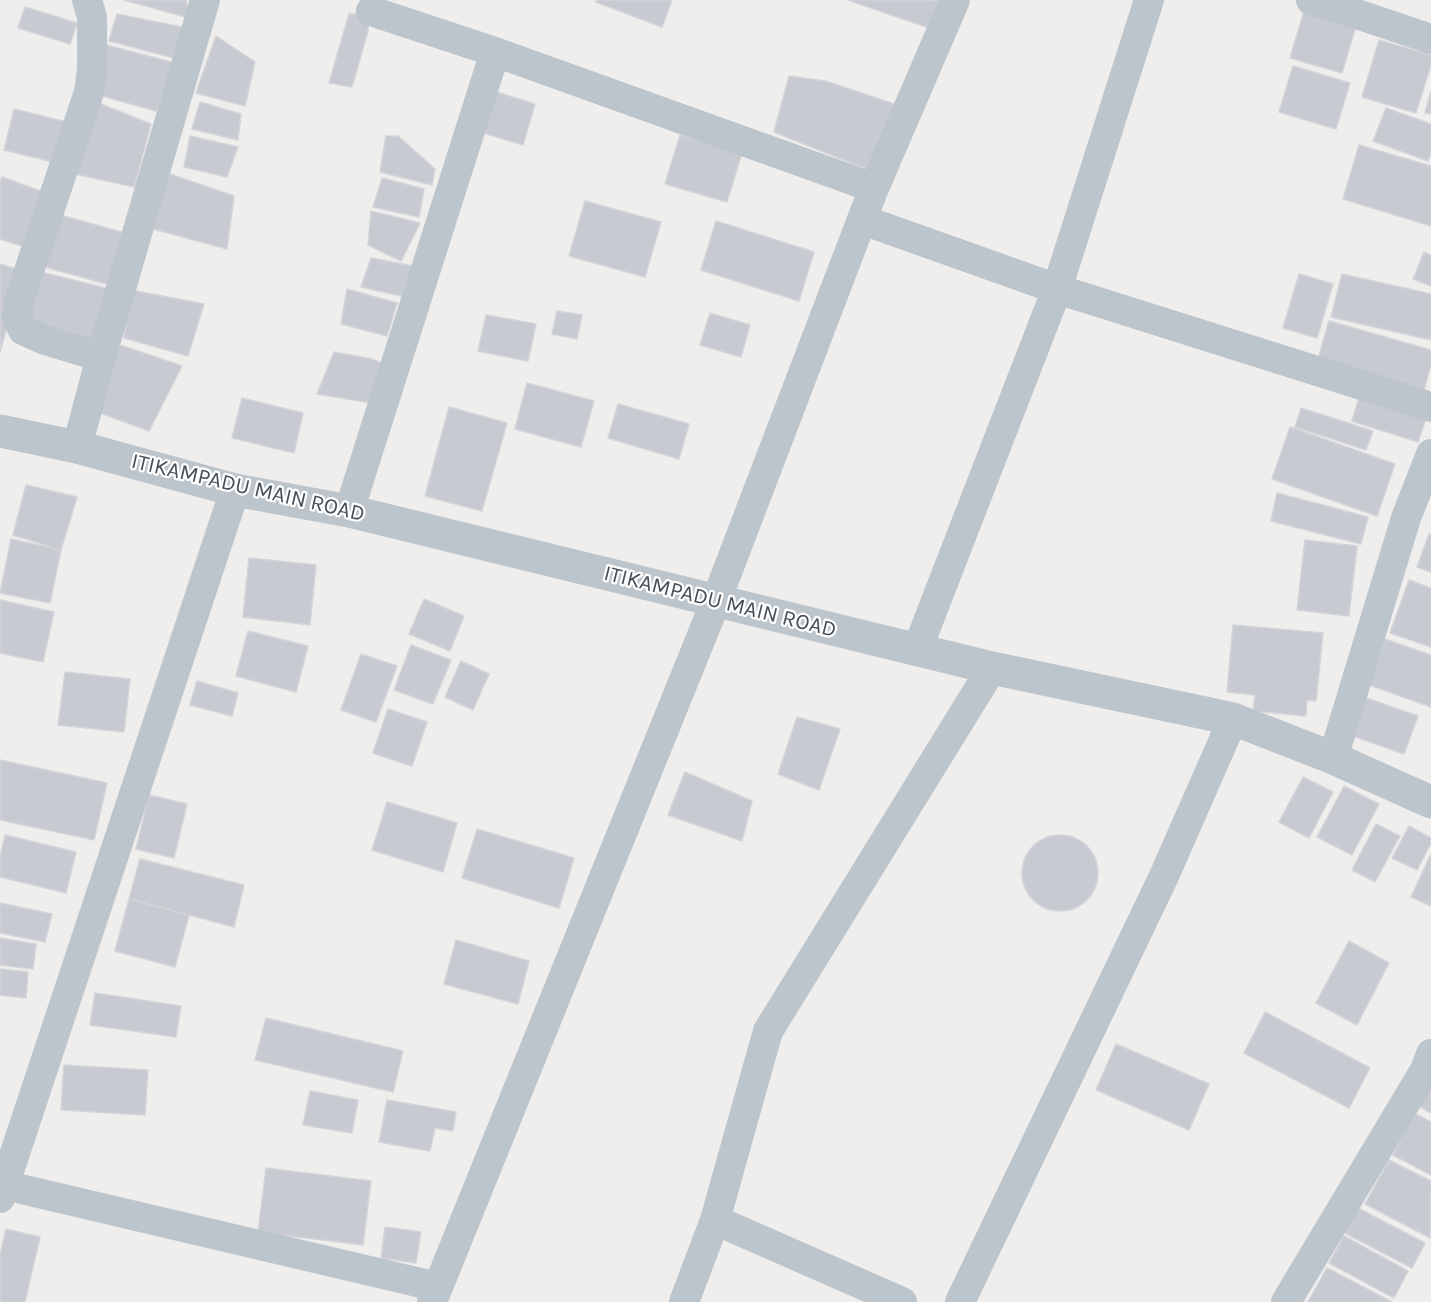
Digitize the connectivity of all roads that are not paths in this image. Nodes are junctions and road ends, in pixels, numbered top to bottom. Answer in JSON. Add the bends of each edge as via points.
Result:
{"nodes":[{"id":1,"x":87,"y":0,"type":"edge"},
{"id":2,"x":205,"y":0,"type":"edge"},
{"id":3,"x":955,"y":0,"type":"edge"},
{"id":4,"x":1149,"y":0,"type":"edge"},
{"id":5,"x":1311,"y":0,"type":"edge"},
{"id":6,"x":370,"y":11,"type":"dead end"},
{"id":7,"x":1431,"y":39,"type":"edge"},
{"id":8,"x":495,"y":52,"type":"junction"},
{"id":9,"x":874,"y":188,"type":"junction"},
{"id":10,"x":863,"y":220,"type":"junction"},
{"id":11,"x":1057,"y":289,"type":"junction"},
{"id":12,"x":101,"y":357,"type":"junction"},
{"id":13,"x":1431,"y":407,"type":"edge"},
{"id":14,"x":0,"y":431,"type":"edge"},
{"id":15,"x":77,"y":447,"type":"junction"},
{"id":16,"x":1431,"y":454,"type":"edge"},
{"id":17,"x":235,"y":490,"type":"junction"},
{"id":18,"x":349,"y":511,"type":"junction"},
{"id":19,"x":1419,"y":522,"type":"edge"},
{"id":20,"x":716,"y":601,"type":"junction"},
{"id":21,"x":916,"y":650,"type":"junction"},
{"id":22,"x":992,"y":668,"type":"junction"},
{"id":23,"x":1233,"y":719,"type":"junction"},
{"id":24,"x":1333,"y":758,"type":"junction"},
{"id":25,"x":1431,"y":802,"type":"edge"},
{"id":26,"x":1431,"y":1054,"type":"edge"},
{"id":27,"x":2,"y":1192,"type":"edge"},
{"id":28,"x":715,"y":1220,"type":"junction"},
{"id":29,"x":435,"y":1295,"type":"edge"},
{"id":30,"x":684,"y":1302,"type":"edge"},
{"id":31,"x":902,"y":1302,"type":"edge"},
{"id":32,"x":960,"y":1302,"type":"edge"},
{"id":33,"x":1286,"y":1302,"type":"edge"}],
"edges":[{"from":1,"to":12,"type":"street","via":[[92,17],[89,92],[19,301],[17,318],[24,330],[45,340]]},
{"from":2,"to":12,"type":"street"},
{"from":3,"to":9,"type":"street"},
{"from":4,"to":11,"type":"street"},
{"from":5,"to":7,"type":"street"},
{"from":6,"to":8,"type":"street"},
{"from":8,"to":9,"type":"street"},
{"from":8,"to":18,"type":"street"},
{"from":9,"to":10,"type":"street"},
{"from":10,"to":11,"type":"street"},
{"from":10,"to":20,"type":"street"},
{"from":11,"to":13,"type":"street"},
{"from":11,"to":21,"type":"street"},
{"from":12,"to":15,"type":"street"},
{"from":14,"to":15,"type":"street","name":"ITIKAMPADU MAIN ROAD"},
{"from":15,"to":17,"type":"street","name":"ITIKAMPADU MAIN ROAD"},
{"from":16,"to":19,"type":"street"},
{"from":17,"to":18,"type":"street","name":"ITIKAMPADU MAIN ROAD"},
{"from":17,"to":27,"type":"street"},
{"from":18,"to":20,"type":"street","name":"ITIKAMPADU MAIN ROAD"},
{"from":19,"to":24,"type":"street"},
{"from":20,"to":21,"type":"street","name":"ITIKAMPADU MAIN ROAD"},
{"from":20,"to":29,"type":"street"},
{"from":21,"to":22,"type":"street","name":"ITIKAMPADU MAIN ROAD"},
{"from":22,"to":23,"type":"street","name":"ITIKAMPADU MAIN ROAD"},
{"from":22,"to":28,"type":"street","via":[[768,1031]]},
{"from":23,"to":24,"type":"street","name":"ITIKAMPADU MAIN ROAD"},
{"from":23,"to":32,"type":"street","via":[[1164,876]]},
{"from":24,"to":25,"type":"street","name":"ITIKAMPADU MAIN ROAD"},
{"from":26,"to":33,"type":"street"},
{"from":27,"to":29,"type":"street"},
{"from":28,"to":30,"type":"street"},
{"from":28,"to":31,"type":"street"}]}
